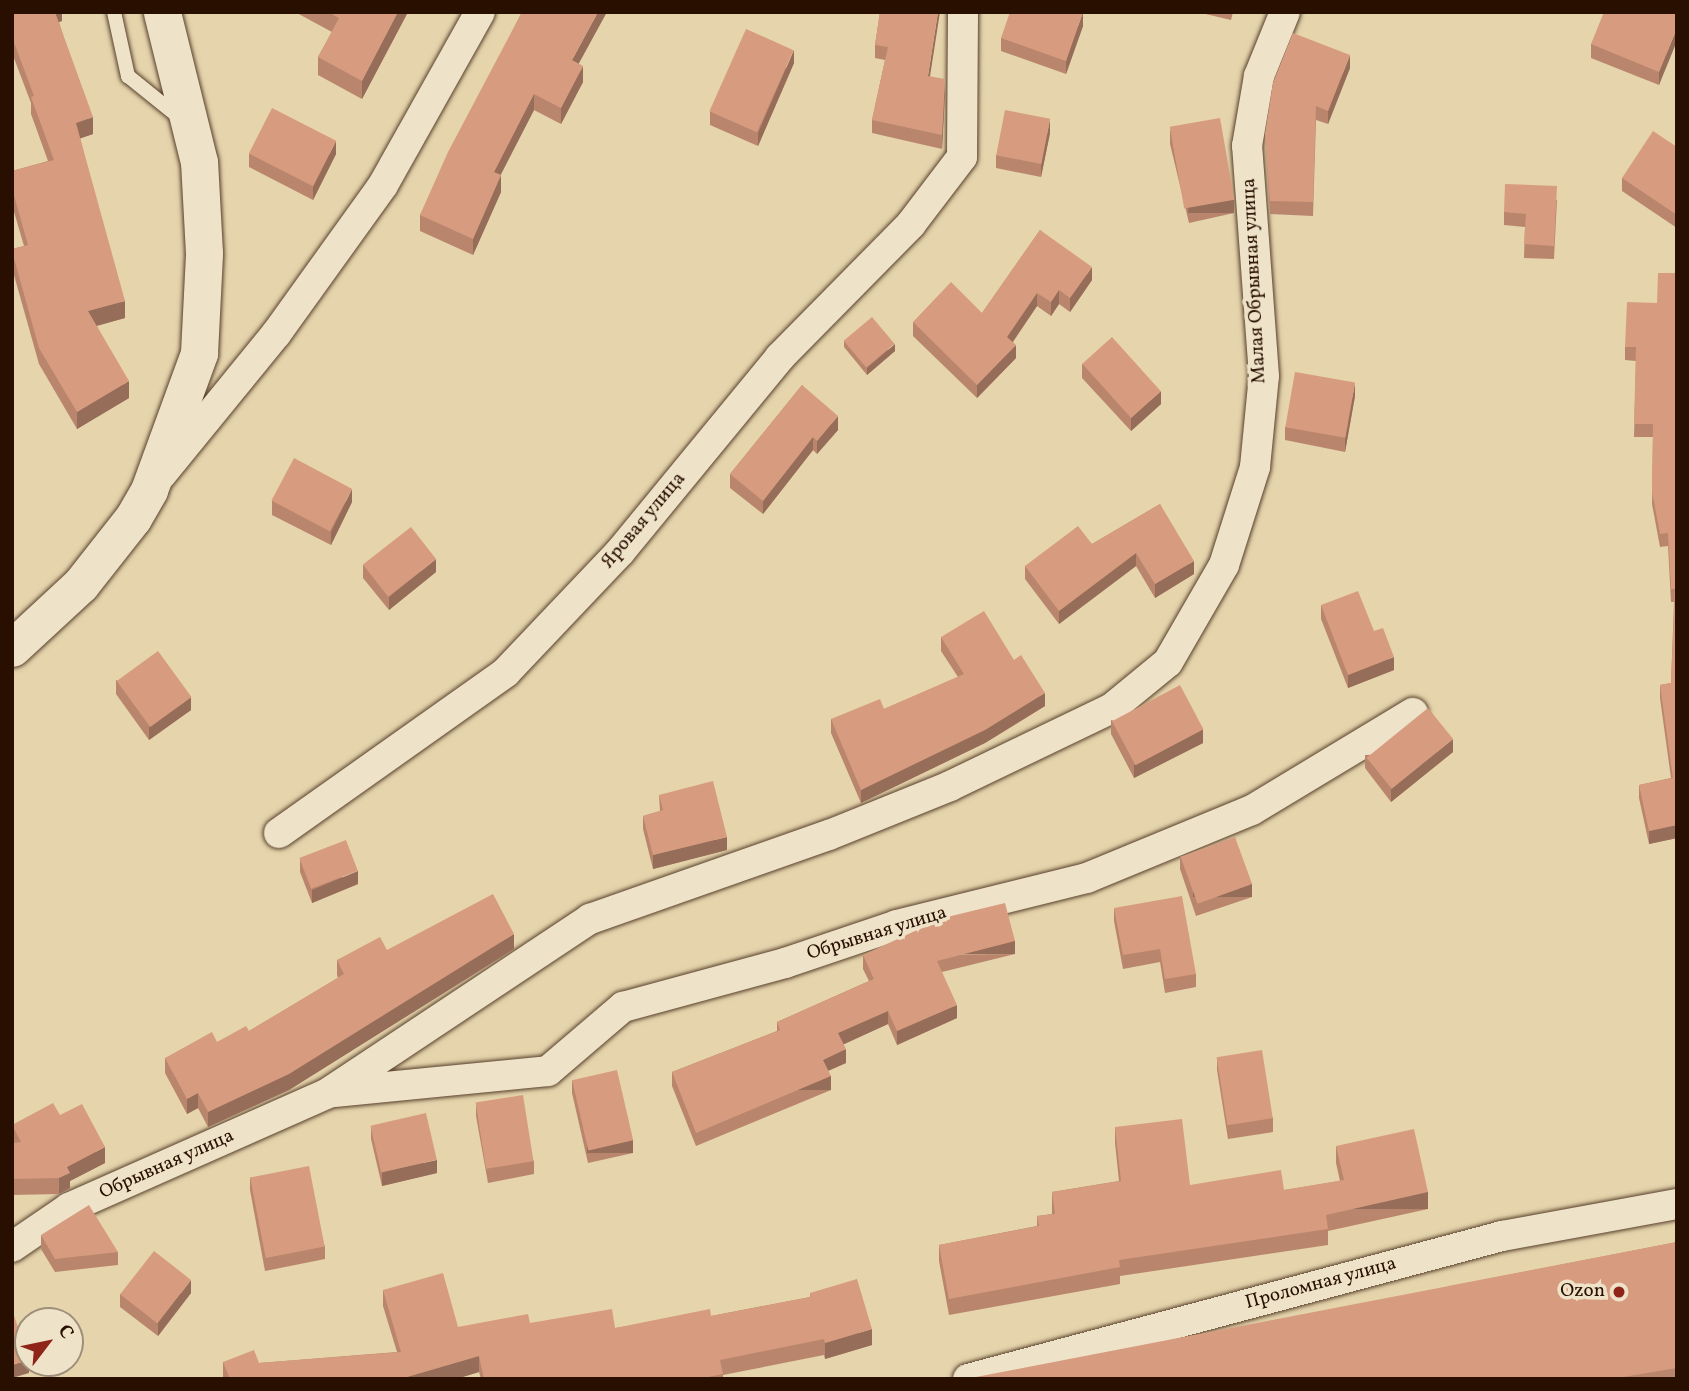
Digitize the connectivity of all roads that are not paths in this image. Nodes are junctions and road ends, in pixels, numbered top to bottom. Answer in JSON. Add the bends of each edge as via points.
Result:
{"nodes":[{"id":1,"x":114,"y":12,"type":"edge"},
{"id":2,"x":162,"y":12,"type":"edge"},
{"id":3,"x":480,"y":12,"type":"edge"},
{"id":4,"x":963,"y":12,"type":"edge"},
{"id":5,"x":1284,"y":12,"type":"edge"},
{"id":6,"x":190,"y":127,"type":"junction"},
{"id":7,"x":149,"y":490,"type":"junction"},
{"id":8,"x":12,"y":648,"type":"edge"},
{"id":9,"x":1168,"y":662,"type":"joint"},
{"id":10,"x":1413,"y":713,"type":"dead end"},
{"id":11,"x":279,"y":833,"type":"dead end"},
{"id":12,"x":328,"y":1093,"type":"junction"},
{"id":13,"x":1677,"y":1204,"type":"edge"},
{"id":14,"x":12,"y":1247,"type":"edge"},
{"id":15,"x":968,"y":1379,"type":"edge"}],
"edges":[{"from":1,"to":6,"type":"lane","via":[[128,76]]},
{"from":2,"to":6,"type":"street"},
{"from":3,"to":7,"type":"street","via":[[383,185],[276,334]]},
{"from":4,"to":11,"type":"street","name":"Яровая улица","via":[[962,157],[911,224],[780,358],[620,552],[506,672]]},
{"from":5,"to":9,"type":"street","name":"Малая Обрывная улица","via":[[1259,76],[1247,146],[1264,376],[1255,467],[1224,565]]},
{"from":6,"to":7,"type":"street","via":[[199,162],[204,253],[199,353]]},
{"from":7,"to":8,"type":"street","via":[[81,584]]},
{"from":9,"to":12,"type":"street","name":"Обрывная улица","via":[[1112,708],[950,786],[829,835],[590,919]]},
{"from":10,"to":12,"type":"street","name":"Обрывная улица","via":[[1252,810],[1087,878],[897,925],[785,963],[623,1007],[548,1071]]},
{"from":12,"to":14,"type":"street","name":"Обрывная улица","via":[[69,1208]]},
{"from":13,"to":15,"type":"street","name":"Проломная улица","via":[[1502,1236]]}]}
